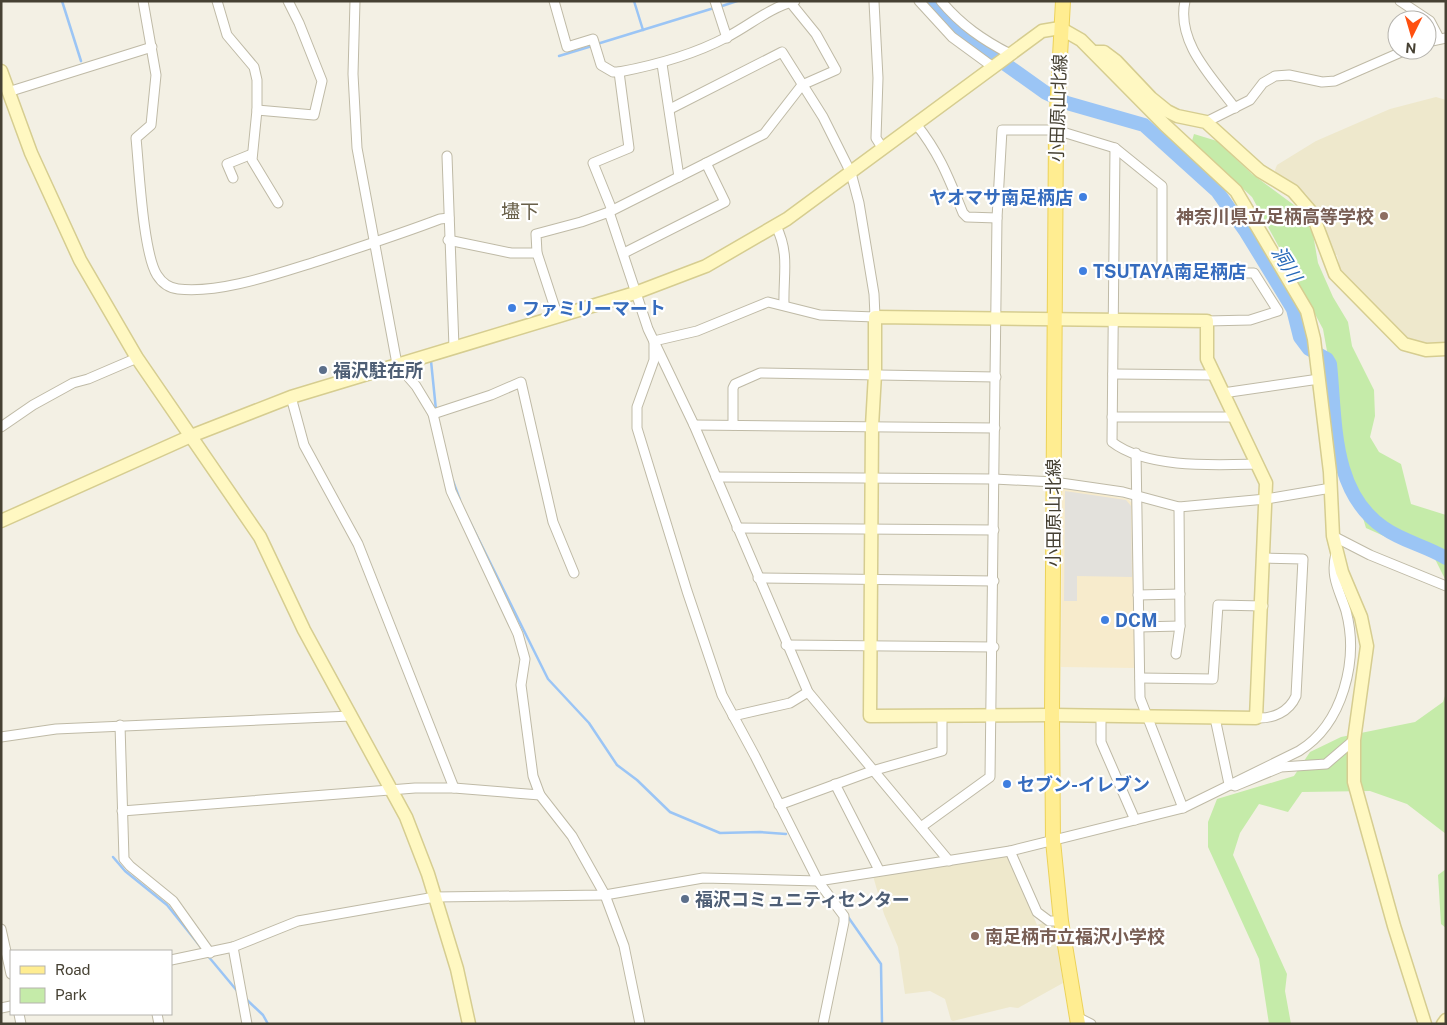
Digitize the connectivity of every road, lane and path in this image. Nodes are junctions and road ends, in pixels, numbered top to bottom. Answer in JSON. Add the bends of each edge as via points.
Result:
{"nodes":[{"id":1,"x":143,"y":1,"type":"edge"},
{"id":2,"x":217,"y":1,"type":"edge"},
{"id":3,"x":288,"y":1,"type":"edge"},
{"id":4,"x":356,"y":1,"type":"edge"},
{"id":5,"x":554,"y":1,"type":"edge"},
{"id":6,"x":715,"y":1,"type":"edge"},
{"id":7,"x":874,"y":1,"type":"edge"},
{"id":8,"x":920,"y":1,"type":"edge"},
{"id":9,"x":941,"y":1,"type":"edge"},
{"id":10,"x":1063,"y":1,"type":"edge"},
{"id":11,"x":1185,"y":1,"type":"edge"},
{"id":12,"x":1400,"y":1,"type":"edge"},
{"id":13,"x":792,"y":2,"type":"edge"},
{"id":14,"x":1060,"y":28,"type":"junction"},
{"id":15,"x":727,"y":38,"type":"junction"},
{"id":16,"x":1443,"y":38,"type":"edge"},
{"id":17,"x":152,"y":47,"type":"junction"},
{"id":18,"x":1094,"y":51,"type":"junction"},
{"id":19,"x":1010,"y":54,"type":"junction"},
{"id":20,"x":1387,"y":58,"type":"edge"},
{"id":21,"x":662,"y":64,"type":"junction"},
{"id":22,"x":993,"y":67,"type":"junction"},
{"id":23,"x":1,"y":71,"type":"edge"},
{"id":24,"x":619,"y":72,"type":"junction"},
{"id":25,"x":802,"y":85,"type":"junction"},
{"id":26,"x":8,"y":92,"type":"junction"},
{"id":27,"x":1235,"y":108,"type":"junction"},
{"id":28,"x":670,"y":109,"type":"junction"},
{"id":29,"x":257,"y":110,"type":"junction"},
{"id":30,"x":1206,"y":122,"type":"junction"},
{"id":31,"x":916,"y":124,"type":"junction"},
{"id":32,"x":1056,"y":129,"type":"junction"},
{"id":33,"x":1115,"y":148,"type":"junction"},
{"id":34,"x":883,"y":149,"type":"junction"},
{"id":35,"x":252,"y":154,"type":"junction"},
{"id":36,"x":447,"y":156,"type":"dead end"},
{"id":37,"x":706,"y":163,"type":"junction"},
{"id":38,"x":851,"y":173,"type":"junction"},
{"id":39,"x":679,"y":177,"type":"junction"},
{"id":40,"x":233,"y":178,"type":"dead end"},
{"id":41,"x":278,"y":203,"type":"dead end"},
{"id":42,"x":610,"y":211,"type":"junction"},
{"id":43,"x":449,"y":218,"type":"junction"},
{"id":44,"x":997,"y":218,"type":"junction"},
{"id":45,"x":776,"y":226,"type":"junction"},
{"id":46,"x":448,"y":240,"type":"junction"},
{"id":47,"x":374,"y":244,"type":"junction"},
{"id":48,"x":537,"y":253,"type":"junction"},
{"id":49,"x":624,"y":253,"type":"junction"},
{"id":50,"x":1114,"y":273,"type":"junction"},
{"id":51,"x":1162,"y":273,"type":"junction"},
{"id":52,"x":636,"y":293,"type":"junction"},
{"id":53,"x":784,"y":305,"type":"junction"},
{"id":54,"x":558,"y":317,"type":"junction"},
{"id":55,"x":874,"y":317,"type":"junction"},
{"id":56,"x":996,"y":319,"type":"junction"},
{"id":57,"x":1054,"y":320,"type":"junction"},
{"id":58,"x":1113,"y":320,"type":"junction"},
{"id":59,"x":1207,"y":321,"type":"junction"},
{"id":60,"x":654,"y":341,"type":"junction"},
{"id":61,"x":454,"y":347,"type":"junction"},
{"id":62,"x":1446,"y":349,"type":"edge"},
{"id":63,"x":137,"y":358,"type":"junction"},
{"id":64,"x":397,"y":364,"type":"junction"},
{"id":65,"x":875,"y":374,"type":"junction"},
{"id":66,"x":1113,"y":374,"type":"junction"},
{"id":67,"x":1214,"y":375,"type":"junction"},
{"id":68,"x":996,"y":376,"type":"junction"},
{"id":69,"x":1319,"y":379,"type":"junction"},
{"id":70,"x":1223,"y":393,"type":"junction"},
{"id":71,"x":291,"y":397,"type":"junction"},
{"id":72,"x":436,"y":413,"type":"junction"},
{"id":73,"x":1112,"y":417,"type":"junction"},
{"id":74,"x":1236,"y":417,"type":"junction"},
{"id":75,"x":694,"y":425,"type":"junction"},
{"id":76,"x":733,"y":425,"type":"junction"},
{"id":77,"x":872,"y":426,"type":"junction"},
{"id":78,"x":1,"y":428,"type":"edge"},
{"id":79,"x":995,"y":428,"type":"junction"},
{"id":80,"x":191,"y":436,"type":"junction"},
{"id":81,"x":1136,"y":453,"type":"junction"},
{"id":82,"x":1258,"y":464,"type":"junction"},
{"id":83,"x":716,"y":477,"type":"junction"},
{"id":84,"x":871,"y":477,"type":"junction"},
{"id":85,"x":994,"y":479,"type":"junction"},
{"id":86,"x":1054,"y":482,"type":"junction"},
{"id":87,"x":1331,"y":488,"type":"junction"},
{"id":88,"x":1137,"y":497,"type":"junction"},
{"id":89,"x":1266,"y":499,"type":"junction"},
{"id":90,"x":1179,"y":507,"type":"junction"},
{"id":91,"x":1,"y":521,"type":"edge"},
{"id":92,"x":737,"y":528,"type":"junction"},
{"id":93,"x":872,"y":528,"type":"junction"},
{"id":94,"x":994,"y":530,"type":"junction"},
{"id":95,"x":1333,"y":536,"type":"junction"},
{"id":96,"x":1337,"y":551,"type":"junction"},
{"id":97,"x":1264,"y":558,"type":"junction"},
{"id":98,"x":574,"y":574,"type":"dead end"},
{"id":99,"x":758,"y":578,"type":"junction"},
{"id":100,"x":872,"y":578,"type":"junction"},
{"id":101,"x":994,"y":581,"type":"junction"},
{"id":102,"x":1446,"y":586,"type":"edge"},
{"id":103,"x":1180,"y":594,"type":"junction"},
{"id":104,"x":1138,"y":595,"type":"junction"},
{"id":105,"x":1263,"y":606,"type":"junction"},
{"id":106,"x":1140,"y":626,"type":"junction"},
{"id":107,"x":1180,"y":626,"type":"junction"},
{"id":108,"x":872,"y":644,"type":"junction"},
{"id":109,"x":786,"y":645,"type":"junction"},
{"id":110,"x":994,"y":647,"type":"junction"},
{"id":111,"x":1176,"y":654,"type":"dead end"},
{"id":112,"x":1140,"y":678,"type":"junction"},
{"id":113,"x":808,"y":692,"type":"junction"},
{"id":114,"x":1052,"y":715,"type":"junction"},
{"id":115,"x":351,"y":716,"type":"junction"},
{"id":116,"x":733,"y":716,"type":"junction"},
{"id":117,"x":942,"y":716,"type":"junction"},
{"id":118,"x":993,"y":716,"type":"junction"},
{"id":119,"x":1100,"y":718,"type":"junction"},
{"id":120,"x":1148,"y":718,"type":"junction"},
{"id":121,"x":1214,"y":718,"type":"junction"},
{"id":122,"x":1256,"y":718,"type":"junction"},
{"id":123,"x":120,"y":725,"type":"junction"},
{"id":124,"x":1,"y":737,"type":"edge"},
{"id":125,"x":1354,"y":740,"type":"junction"},
{"id":126,"x":872,"y":771,"type":"junction"},
{"id":127,"x":835,"y":784,"type":"junction"},
{"id":128,"x":1229,"y":784,"type":"junction"},
{"id":129,"x":454,"y":788,"type":"junction"},
{"id":130,"x":393,"y":790,"type":"junction"},
{"id":131,"x":540,"y":795,"type":"junction"},
{"id":132,"x":779,"y":805,"type":"junction"},
{"id":133,"x":1183,"y":808,"type":"junction"},
{"id":134,"x":122,"y":811,"type":"junction"},
{"id":135,"x":1135,"y":820,"type":"junction"},
{"id":136,"x":921,"y":827,"type":"junction"},
{"id":137,"x":1053,"y":841,"type":"junction"},
{"id":138,"x":1010,"y":851,"type":"junction"},
{"id":139,"x":949,"y":861,"type":"junction"},
{"id":140,"x":879,"y":870,"type":"junction"},
{"id":141,"x":818,"y":881,"type":"junction"},
{"id":142,"x":605,"y":895,"type":"junction"},
{"id":143,"x":435,"y":897,"type":"junction"},
{"id":144,"x":1061,"y":921,"type":"junction"},
{"id":145,"x":1,"y":930,"type":"edge"},
{"id":146,"x":234,"y":947,"type":"junction"},
{"id":147,"x":4,"y":951,"type":"edge"},
{"id":148,"x":210,"y":953,"type":"junction"},
{"id":149,"x":172,"y":960,"type":"edge"},
{"id":150,"x":10,"y":971,"type":"edge"},
{"id":151,"x":1078,"y":1020,"type":"edge"},
{"id":152,"x":1446,"y":1020,"type":"edge"},
{"id":153,"x":247,"y":1024,"type":"edge"},
{"id":154,"x":469,"y":1024,"type":"edge"},
{"id":155,"x":640,"y":1024,"type":"edge"},
{"id":156,"x":823,"y":1024,"type":"edge"},
{"id":157,"x":1091,"y":1024,"type":"edge"},
{"id":158,"x":1425,"y":1024,"type":"edge"},
{"id":159,"x":1442,"y":1024,"type":"edge"}],
"edges":[{"from":1,"to":17,"type":"street"},
{"from":2,"to":29,"type":"street","via":[[227,35],[254,67]]},
{"from":3,"to":29,"type":"street","via":[[322,81],[314,115]]},
{"from":4,"to":47,"type":"street","via":[[353,74],[357,148]]},
{"from":5,"to":24,"type":"street","via":[[567,47],[593,39],[601,65]]},
{"from":6,"to":15,"type":"street"},
{"from":7,"to":34,"type":"street","via":[[878,78],[876,138]]},
{"from":8,"to":22,"type":"street","via":[[952,37]]},
{"from":9,"to":19,"type":"street","via":[[959,22]]},
{"from":10,"to":14,"type":"main road","name":"小田原山北線"},
{"from":11,"to":27,"type":"street","via":[[1183,18],[1196,55]]},
{"from":12,"to":16,"type":"street","via":[[1430,21]]},
{"from":13,"to":15,"type":"street","via":[[772,9]]},
{"from":13,"to":25,"type":"street","via":[[816,34],[836,70]]},
{"from":14,"to":18,"type":"street"},
{"from":14,"to":19,"type":"street","via":[[1042,31]]},
{"from":14,"to":32,"type":"main road","name":"小田原山北線"},
{"from":15,"to":21,"type":"street"},
{"from":17,"to":26,"type":"street"},
{"from":17,"to":47,"type":"street","via":[[156,76],[151,124],[136,138],[150,256],[157,276],[164,284],[193,290],[261,279]]},
{"from":18,"to":30,"type":"street","via":[[1104,52],[1116,61],[1167,111]]},
{"from":18,"to":69,"type":"street","via":[[1153,114],[1242,198],[1307,310]]},
{"from":19,"to":22,"type":"street"},
{"from":20,"to":27,"type":"street","via":[[1335,81],[1275,76],[1263,83],[1250,100]]},
{"from":21,"to":24,"type":"street"},
{"from":21,"to":28,"type":"street"},
{"from":22,"to":31,"type":"street"},
{"from":23,"to":26,"type":"street"},
{"from":24,"to":42,"type":"street","via":[[629,148],[593,163]]},
{"from":25,"to":28,"type":"street","via":[[782,52]]},
{"from":25,"to":37,"type":"street","via":[[764,134]]},
{"from":25,"to":38,"type":"street","via":[[823,117]]},
{"from":26,"to":63,"type":"street","via":[[31,154],[80,260]]},
{"from":27,"to":30,"type":"street"},
{"from":28,"to":39,"type":"street"},
{"from":29,"to":35,"type":"street"},
{"from":30,"to":62,"type":"street","via":[[1260,171],[1293,191],[1302,201],[1312,213],[1334,274],[1404,344],[1426,350]]},
{"from":31,"to":34,"type":"street"},
{"from":31,"to":44,"type":"street","via":[[934,146],[962,213],[966,217]]},
{"from":32,"to":33,"type":"street"},
{"from":32,"to":44,"type":"street","via":[[1002,130]]},
{"from":32,"to":57,"type":"main road","name":"小田原山北線"},
{"from":33,"to":50,"type":"street"},
{"from":33,"to":51,"type":"street","via":[[1162,186]]},
{"from":34,"to":38,"type":"street"},
{"from":35,"to":40,"type":"street","via":[[227,164]]},
{"from":35,"to":41,"type":"street","via":[[255,168]]},
{"from":36,"to":43,"type":"street"},
{"from":37,"to":39,"type":"street"},
{"from":37,"to":49,"type":"street","via":[[725,202]]},
{"from":38,"to":45,"type":"street"},
{"from":38,"to":55,"type":"street","via":[[874,294]]},
{"from":39,"to":42,"type":"street"},
{"from":42,"to":48,"type":"street","via":[[536,234]]},
{"from":42,"to":49,"type":"street"},
{"from":43,"to":46,"type":"street"},
{"from":43,"to":47,"type":"street"},
{"from":44,"to":56,"type":"street"},
{"from":45,"to":52,"type":"street","via":[[706,266]]},
{"from":45,"to":53,"type":"street","via":[[786,254]]},
{"from":46,"to":48,"type":"street","via":[[511,253]]},
{"from":46,"to":61,"type":"street"},
{"from":47,"to":64,"type":"street"},
{"from":48,"to":54,"type":"street"},
{"from":49,"to":52,"type":"street"},
{"from":50,"to":51,"type":"street"},
{"from":50,"to":58,"type":"street"},
{"from":51,"to":59,"type":"street","via":[[1254,273],[1278,311],[1250,320]]},
{"from":52,"to":54,"type":"street"},
{"from":52,"to":60,"type":"street"},
{"from":53,"to":55,"type":"street","via":[[820,315]]},
{"from":53,"to":60,"type":"street","via":[[768,302],[697,331]]},
{"from":54,"to":61,"type":"street"},
{"from":55,"to":56,"type":"street"},
{"from":55,"to":65,"type":"street"},
{"from":56,"to":57,"type":"street"},
{"from":56,"to":68,"type":"street"},
{"from":57,"to":58,"type":"street"},
{"from":57,"to":86,"type":"main road","name":"小田原山北線"},
{"from":58,"to":59,"type":"street"},
{"from":58,"to":66,"type":"street"},
{"from":59,"to":67,"type":"street","via":[[1207,359]]},
{"from":60,"to":75,"type":"street"},
{"from":60,"to":116,"type":"street","via":[[654,360],[637,407],[637,428],[712,669]]},
{"from":61,"to":64,"type":"street"},
{"from":63,"to":78,"type":"street","via":[[73,383]]},
{"from":63,"to":80,"type":"street"},
{"from":64,"to":71,"type":"street"},
{"from":64,"to":72,"type":"street"},
{"from":65,"to":68,"type":"street"},
{"from":65,"to":76,"type":"street","via":[[760,373],[735,384]]},
{"from":65,"to":77,"type":"street"},
{"from":66,"to":67,"type":"street"},
{"from":66,"to":73,"type":"street"},
{"from":67,"to":70,"type":"street"},
{"from":68,"to":79,"type":"street"},
{"from":69,"to":70,"type":"street"},
{"from":69,"to":87,"type":"street"},
{"from":70,"to":74,"type":"street"},
{"from":71,"to":80,"type":"street"},
{"from":71,"to":129,"type":"street","via":[[304,445],[358,544]]},
{"from":72,"to":98,"type":"street","via":[[520,382],[553,522]]},
{"from":72,"to":131,"type":"street","via":[[451,491],[518,634],[525,660],[520,685],[533,776]]},
{"from":73,"to":74,"type":"street"},
{"from":73,"to":81,"type":"street","via":[[1112,442]]},
{"from":74,"to":82,"type":"street"},
{"from":75,"to":76,"type":"street"},
{"from":75,"to":83,"type":"street"},
{"from":76,"to":77,"type":"street"},
{"from":77,"to":79,"type":"street"},
{"from":77,"to":84,"type":"street"},
{"from":79,"to":85,"type":"street"},
{"from":80,"to":91,"type":"street"},
{"from":80,"to":115,"type":"street","via":[[260,537],[304,630]]},
{"from":81,"to":82,"type":"street","via":[[1164,463]]},
{"from":81,"to":88,"type":"street"},
{"from":82,"to":89,"type":"street","via":[[1266,483]]},
{"from":83,"to":84,"type":"street"},
{"from":83,"to":92,"type":"street"},
{"from":84,"to":85,"type":"street"},
{"from":84,"to":93,"type":"street"},
{"from":85,"to":86,"type":"street"},
{"from":85,"to":94,"type":"street"},
{"from":86,"to":88,"type":"street"},
{"from":86,"to":114,"type":"main road","name":"小田原山北線"},
{"from":87,"to":89,"type":"street"},
{"from":87,"to":95,"type":"street"},
{"from":88,"to":90,"type":"street"},
{"from":88,"to":104,"type":"street"},
{"from":89,"to":90,"type":"street"},
{"from":89,"to":97,"type":"street"},
{"from":90,"to":103,"type":"street"},
{"from":92,"to":93,"type":"street"},
{"from":92,"to":99,"type":"street"},
{"from":93,"to":94,"type":"street"},
{"from":93,"to":100,"type":"street"},
{"from":94,"to":101,"type":"street"},
{"from":95,"to":96,"type":"street"},
{"from":95,"to":102,"type":"street"},
{"from":96,"to":125,"type":"street","via":[[1361,617],[1366,646]]},
{"from":96,"to":128,"type":"street","via":[[1333,573],[1349,630],[1349,658],[1342,694],[1333,716],[1307,746]]},
{"from":97,"to":105,"type":"street"},
{"from":97,"to":122,"type":"street","via":[[1303,559],[1297,686],[1294,702],[1280,714]]},
{"from":99,"to":100,"type":"street"},
{"from":99,"to":109,"type":"street"},
{"from":100,"to":101,"type":"street"},
{"from":100,"to":108,"type":"street"},
{"from":101,"to":110,"type":"street"},
{"from":103,"to":104,"type":"street"},
{"from":103,"to":107,"type":"street"},
{"from":104,"to":106,"type":"street"},
{"from":105,"to":112,"type":"street","via":[[1218,605],[1213,679]]},
{"from":105,"to":122,"type":"street"},
{"from":106,"to":107,"type":"street"},
{"from":106,"to":112,"type":"street"},
{"from":107,"to":111,"type":"street"},
{"from":108,"to":109,"type":"street"},
{"from":108,"to":110,"type":"street"},
{"from":108,"to":117,"type":"street","via":[[870,716]]},
{"from":109,"to":113,"type":"street"},
{"from":110,"to":118,"type":"street"},
{"from":112,"to":120,"type":"street","via":[[1140,698]]},
{"from":113,"to":116,"type":"street","via":[[790,702]]},
{"from":113,"to":126,"type":"street"},
{"from":114,"to":118,"type":"street"},
{"from":114,"to":119,"type":"street"},
{"from":114,"to":137,"type":"main road","name":"小田原山北線"},
{"from":115,"to":123,"type":"street"},
{"from":115,"to":130,"type":"street"},
{"from":116,"to":132,"type":"street"},
{"from":117,"to":118,"type":"street"},
{"from":117,"to":126,"type":"street","via":[[942,751]]},
{"from":118,"to":136,"type":"street","via":[[990,777]]},
{"from":119,"to":120,"type":"street"},
{"from":119,"to":135,"type":"street","via":[[1101,742]]},
{"from":120,"to":121,"type":"street"},
{"from":120,"to":133,"type":"street"},
{"from":121,"to":122,"type":"street"},
{"from":121,"to":128,"type":"street"},
{"from":123,"to":124,"type":"street"},
{"from":123,"to":134,"type":"street"},
{"from":125,"to":128,"type":"street","via":[[1326,764],[1289,765],[1245,784]]},
{"from":125,"to":158,"type":"street","via":[[1354,782]]},
{"from":126,"to":127,"type":"street"},
{"from":126,"to":136,"type":"street"},
{"from":127,"to":132,"type":"street"},
{"from":127,"to":140,"type":"street"},
{"from":128,"to":133,"type":"street"},
{"from":129,"to":130,"type":"street"},
{"from":129,"to":131,"type":"street"},
{"from":130,"to":134,"type":"street"},
{"from":130,"to":143,"type":"street","via":[[416,840]]},
{"from":131,"to":142,"type":"street","via":[[572,836]]},
{"from":132,"to":141,"type":"street"},
{"from":133,"to":135,"type":"street"},
{"from":134,"to":148,"type":"street","via":[[126,863],[173,901]]},
{"from":135,"to":137,"type":"street"},
{"from":136,"to":139,"type":"street"},
{"from":137,"to":138,"type":"street"},
{"from":137,"to":144,"type":"main road","name":"小田原山北線"},
{"from":138,"to":139,"type":"street"},
{"from":138,"to":144,"type":"street","via":[[1037,912],[1050,921]]},
{"from":139,"to":140,"type":"street"},
{"from":140,"to":141,"type":"street"},
{"from":141,"to":142,"type":"street","via":[[703,878]]},
{"from":141,"to":156,"type":"street","via":[[844,916]]},
{"from":142,"to":143,"type":"street"},
{"from":142,"to":155,"type":"street","via":[[624,946]]},
{"from":143,"to":146,"type":"street","via":[[298,921]]},
{"from":143,"to":154,"type":"street","via":[[458,969]]},
{"from":144,"to":151,"type":"main road","name":"小田原山北線"},
{"from":145,"to":147,"type":"street"},
{"from":146,"to":148,"type":"street"},
{"from":146,"to":153,"type":"street"},
{"from":147,"to":150,"type":"street"},
{"from":148,"to":149,"type":"street"},
{"from":151,"to":157,"type":"street"},
{"from":152,"to":159,"type":"street"}]}
